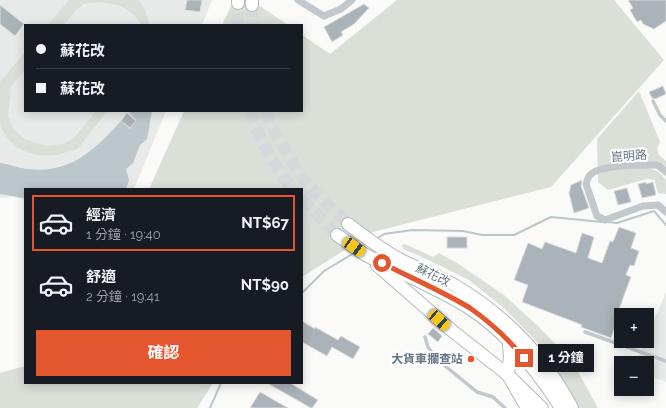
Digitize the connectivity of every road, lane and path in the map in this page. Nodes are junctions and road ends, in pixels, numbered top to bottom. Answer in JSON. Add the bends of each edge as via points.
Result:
{"nodes":[{"id":1,"x":298,"y":0,"type":"edge"},
{"id":2,"x":352,"y":0,"type":"edge"},
{"id":3,"x":653,"y":101,"type":"dead end"},
{"id":4,"x":666,"y":121,"type":"edge"},
{"id":5,"x":666,"y":172,"type":"edge"},
{"id":6,"x":666,"y":212,"type":"edge"},
{"id":7,"x":348,"y":224,"type":"tunnel mouth"},
{"id":8,"x":337,"y":235,"type":"tunnel mouth"},
{"id":9,"x":363,"y":253,"type":"junction"},
{"id":10,"x":585,"y":332,"type":"dead end"},
{"id":11,"x":425,"y":337,"type":"dead end"},
{"id":12,"x":509,"y":346,"type":"junction"},
{"id":13,"x":666,"y":361,"type":"edge"},
{"id":14,"x":508,"y":375,"type":"junction"},
{"id":15,"x":504,"y":408,"type":"edge"},
{"id":16,"x":527,"y":408,"type":"edge"},
{"id":17,"x":542,"y":408,"type":"edge"},
{"id":18,"x":561,"y":408,"type":"edge"},
{"id":19,"x":572,"y":408,"type":"edge"}],
"edges":[{"from":1,"to":2,"type":"street","via":[[324,16],[341,9]]},
{"from":3,"to":4,"type":"lane","via":[[660,116]]},
{"from":5,"to":6,"type":"street","name":"崑明路","via":[[656,165],[619,166],[599,170],[590,175],[586,184],[597,216],[605,220],[644,206],[658,205]]},
{"from":7,"to":19,"type":"main road","name":"蘇花改","via":[[399,259],[456,286],[504,319],[549,368]]},
{"from":8,"to":9,"type":"main road","name":"蘇花改"},
{"from":9,"to":12,"type":"main road","via":[[384,267],[449,300]]},
{"from":9,"to":14,"type":"main road","via":[[450,329]]},
{"from":9,"to":18,"type":"main road","name":"蘇花改","via":[[470,309],[514,346],[544,381]]},
{"from":10,"to":13,"type":"lane"},
{"from":11,"to":15,"type":"lane","via":[[428,347],[439,361],[477,392],[493,397]]},
{"from":12,"to":14,"type":"main road"},
{"from":12,"to":18,"type":"main road","via":[[540,379]]},
{"from":14,"to":16,"type":"main road"},
{"from":14,"to":17,"type":"main road"}]}
